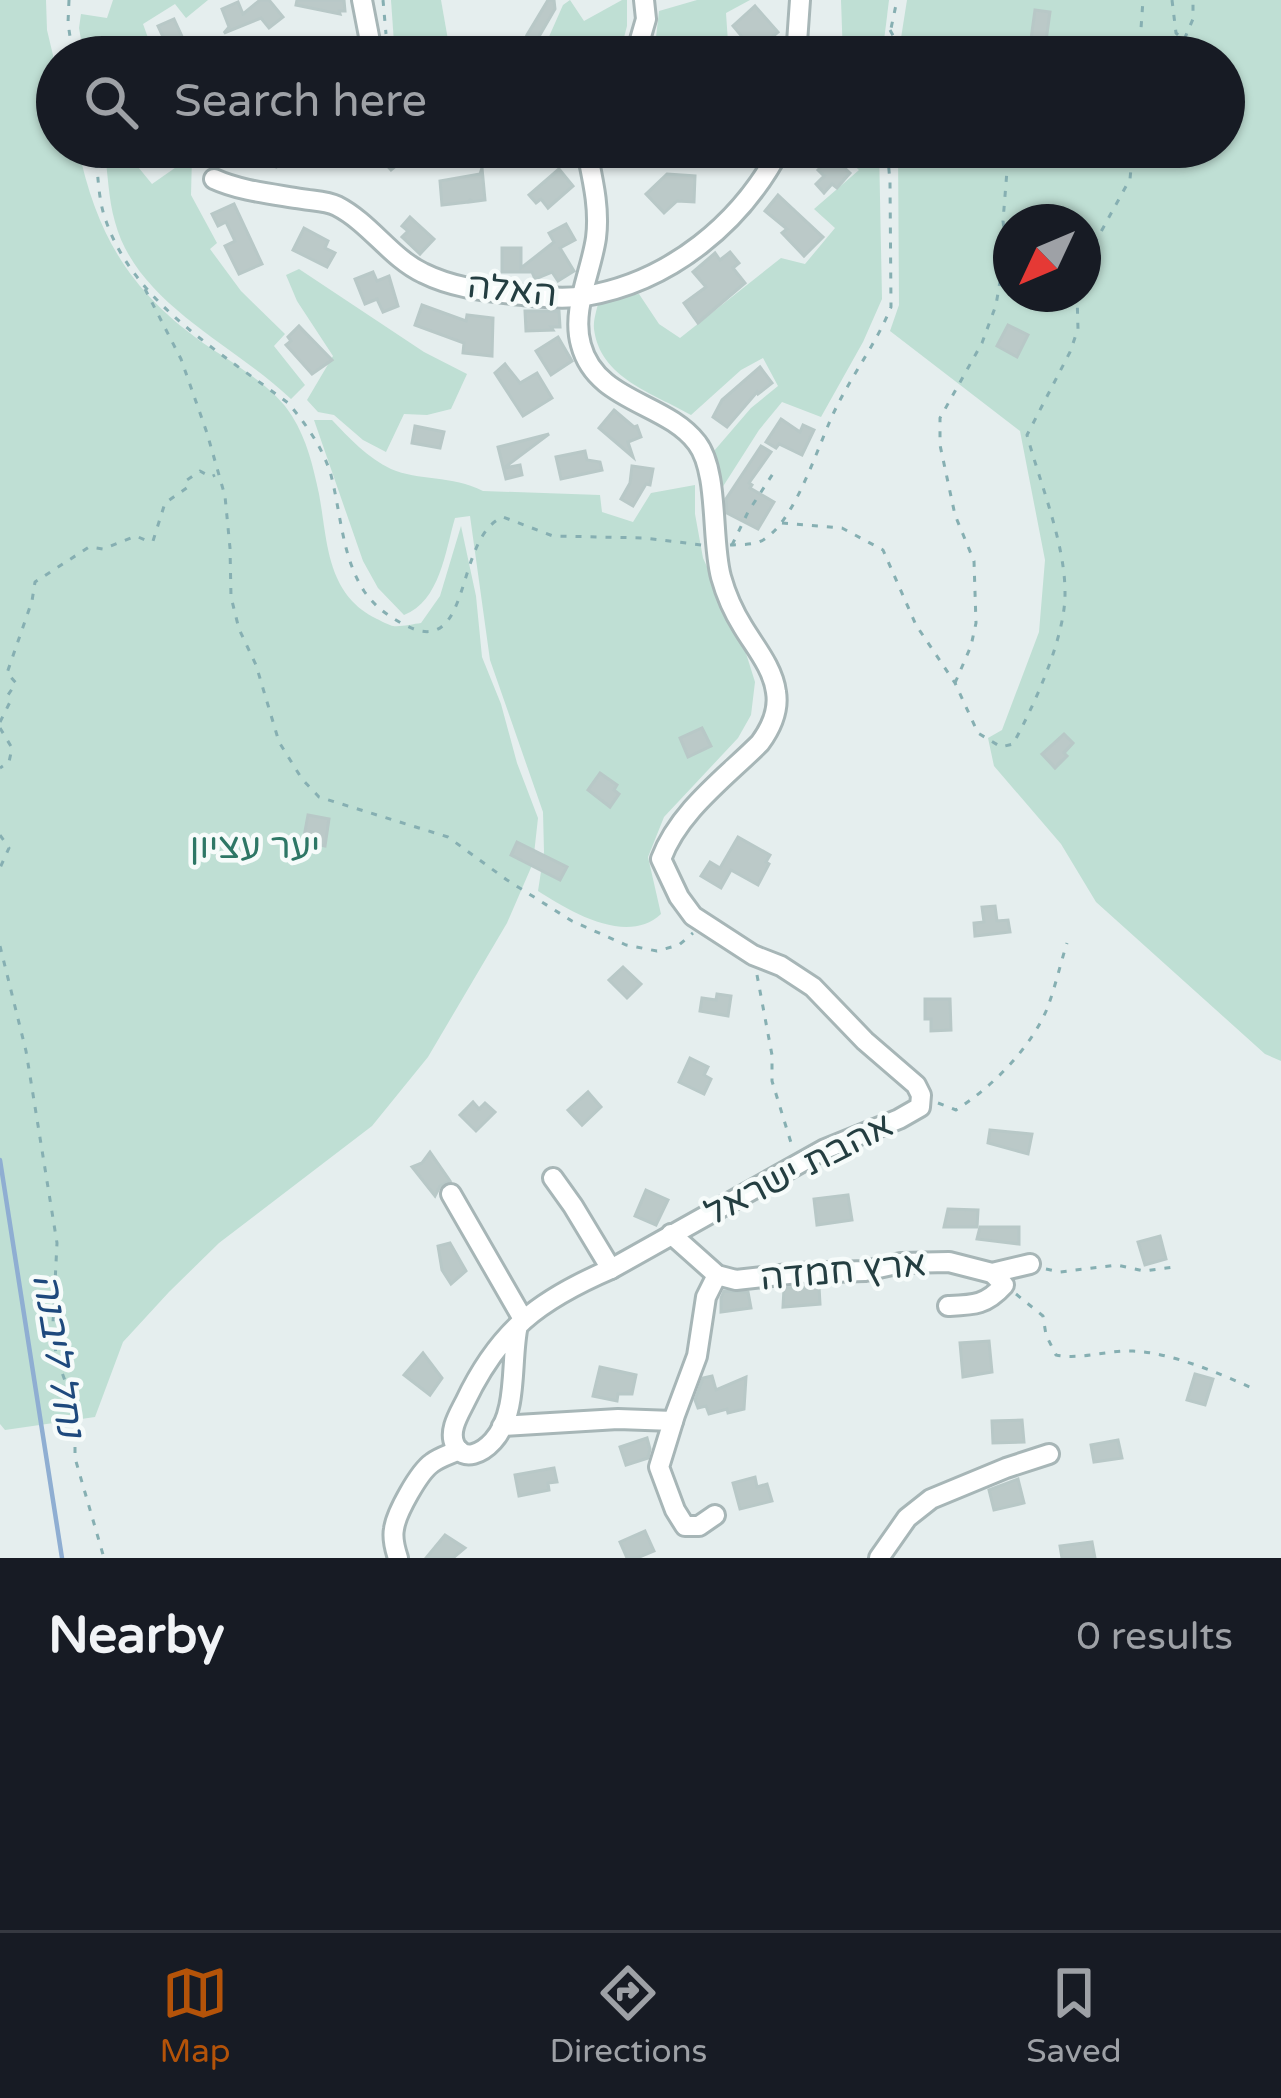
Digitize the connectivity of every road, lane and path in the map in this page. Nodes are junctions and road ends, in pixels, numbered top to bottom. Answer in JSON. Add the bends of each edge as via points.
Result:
{"nodes":[{"id":1,"x":69,"y":0,"type":"edge"},
{"id":2,"x":362,"y":0,"type":"edge"},
{"id":3,"x":383,"y":0,"type":"edge"},
{"id":4,"x":644,"y":0,"type":"edge"},
{"id":5,"x":800,"y":0,"type":"edge"},
{"id":6,"x":897,"y":0,"type":"edge"},
{"id":7,"x":1143,"y":0,"type":"edge"},
{"id":8,"x":1172,"y":0,"type":"edge"},
{"id":9,"x":1193,"y":0,"type":"edge"},
{"id":10,"x":889,"y":28,"type":"junction"},
{"id":11,"x":70,"y":36,"type":"edge"},
{"id":12,"x":369,"y":36,"type":"edge"},
{"id":13,"x":386,"y":36,"type":"edge"},
{"id":14,"x":641,"y":36,"type":"edge"},
{"id":15,"x":797,"y":36,"type":"edge"},
{"id":16,"x":888,"y":36,"type":"edge"},
{"id":17,"x":893,"y":36,"type":"edge"},
{"id":18,"x":1140,"y":36,"type":"edge"},
{"id":19,"x":1179,"y":36,"type":"edge"},
{"id":20,"x":1186,"y":36,"type":"edge"},
{"id":21,"x":96,"y":168,"type":"edge"},
{"id":22,"x":589,"y":168,"type":"edge"},
{"id":23,"x":770,"y":168,"type":"edge"},
{"id":24,"x":888,"y":168,"type":"edge"},
{"id":25,"x":1007,"y":168,"type":"edge"},
{"id":26,"x":1131,"y":168,"type":"edge"},
{"id":27,"x":214,"y":178,"type":"dead end"},
{"id":28,"x":1101,"y":236,"type":"edge"},
{"id":29,"x":142,"y":284,"type":"junction"},
{"id":30,"x":581,"y":297,"type":"junction"},
{"id":31,"x":1078,"y":312,"type":"edge"},
{"id":32,"x":776,"y":469,"type":"dead end"},
{"id":33,"x":218,"y":473,"type":"junction"},
{"id":34,"x":780,"y":523,"type":"junction"},
{"id":35,"x":724,"y":546,"type":"junction"},
{"id":36,"x":955,"y":683,"type":"junction"},
{"id":37,"x":0,"y":725,"type":"edge"},
{"id":38,"x":0,"y":768,"type":"edge"},
{"id":39,"x":0,"y":835,"type":"edge"},
{"id":40,"x":0,"y":868,"type":"edge"},
{"id":41,"x":704,"y":924,"type":"junction"},
{"id":42,"x":1067,"y":943,"type":"dead end"},
{"id":43,"x":0,"y":946,"type":"edge"},
{"id":44,"x":753,"y":955,"type":"junction"},
{"id":45,"x":921,"y":1095,"type":"junction"},
{"id":46,"x":786,"y":1172,"type":"junction"},
{"id":47,"x":554,"y":1178,"type":"dead end"},
{"id":48,"x":451,"y":1194,"type":"dead end"},
{"id":49,"x":671,"y":1234,"type":"junction"},
{"id":50,"x":1030,"y":1264,"type":"joint"},
{"id":51,"x":1174,"y":1267,"type":"dead end"},
{"id":52,"x":611,"y":1269,"type":"junction"},
{"id":53,"x":717,"y":1275,"type":"junction"},
{"id":54,"x":998,"y":1279,"type":"junction"},
{"id":55,"x":948,"y":1306,"type":"dead end"},
{"id":56,"x":520,"y":1322,"type":"junction"},
{"id":57,"x":1252,"y":1388,"type":"dead end"},
{"id":58,"x":674,"y":1421,"type":"junction"},
{"id":59,"x":502,"y":1426,"type":"junction"},
{"id":60,"x":459,"y":1450,"type":"junction"},
{"id":61,"x":1048,"y":1454,"type":"dead end"},
{"id":62,"x":716,"y":1515,"type":"dead end"},
{"id":63,"x":104,"y":1558,"type":"edge"},
{"id":64,"x":398,"y":1558,"type":"edge"},
{"id":65,"x":879,"y":1558,"type":"edge"}],
"edges":[{"from":1,"to":11,"type":"path"},
{"from":2,"to":12,"type":"street"},
{"from":3,"to":13,"type":"path"},
{"from":4,"to":14,"type":"street"},
{"from":5,"to":15,"type":"street"},
{"from":6,"to":10,"type":"path"},
{"from":7,"to":18,"type":"path"},
{"from":8,"to":19,"type":"path"},
{"from":9,"to":20,"type":"path"},
{"from":10,"to":16,"type":"path"},
{"from":10,"to":17,"type":"path"},
{"from":21,"to":29,"type":"path","via":[[108,227]]},
{"from":22,"to":30,"type":"street","name":"אהבת ישראל","via":[[596,237]]},
{"from":23,"to":30,"type":"street","name":"האלה","via":[[702,244],[661,269]]},
{"from":24,"to":34,"type":"path","via":[[891,307]]},
{"from":25,"to":36,"type":"path","via":[[996,305],[940,418],[955,515],[974,561],[976,623]]},
{"from":26,"to":28,"type":"path"},
{"from":27,"to":30,"type":"street","name":"האלה","via":[[333,204],[404,262],[459,286]]},
{"from":29,"to":33,"type":"path","via":[[181,359]]},
{"from":29,"to":35,"type":"path","via":[[302,420],[330,473],[358,582],[372,603],[416,631],[435,630],[454,616],[473,552],[490,522],[503,517],[554,536]]},
{"from":30,"to":35,"type":"street","name":"אהבת ישראל","via":[[581,347],[592,369],[697,443]]},
{"from":31,"to":36,"type":"path","via":[[1070,352],[1027,435],[1055,536],[1063,624],[1012,744],[1001,747],[978,733]]},
{"from":32,"to":35,"type":"path"},
{"from":33,"to":37,"type":"path","via":[[187,480],[166,503],[153,541],[136,536],[103,550],[89,547],[35,582]]},
{"from":33,"to":41,"type":"path","via":[[239,629],[279,742],[320,797],[448,837],[572,920],[626,945],[657,951]]},
{"from":34,"to":35,"type":"path","via":[[757,544]]},
{"from":34,"to":36,"type":"path","via":[[842,528],[883,550],[916,625]]},
{"from":35,"to":41,"type":"street","name":"אהבת ישראל","via":[[728,599],[777,696],[769,731],[666,845],[662,859],[679,897]]},
{"from":37,"to":38,"type":"path","via":[[12,748]]},
{"from":39,"to":40,"type":"path","via":[[9,848]]},
{"from":41,"to":44,"type":"street","name":"אהבת ישראל"},
{"from":42,"to":45,"type":"path","via":[[1031,1037],[981,1094],[956,1110]]},
{"from":43,"to":63,"type":"path","via":[[57,1243],[56,1356]]},
{"from":44,"to":45,"type":"street","name":"אהבת ישראל","via":[[813,987]]},
{"from":44,"to":46,"type":"path","via":[[772,1081],[794,1153]]},
{"from":45,"to":46,"type":"street","name":"אהבת ישראל","via":[[920,1107],[899,1119]]},
{"from":46,"to":49,"type":"street","name":"אהבת ישראל"},
{"from":47,"to":52,"type":"street"},
{"from":48,"to":56,"type":"street"},
{"from":49,"to":52,"type":"street","name":"אהבת ישראל"},
{"from":49,"to":53,"type":"street","name":"ארץ חמדה"},
{"from":50,"to":51,"type":"path","via":[[1060,1272]]},
{"from":50,"to":54,"type":"street","name":"ארץ חמדה"},
{"from":52,"to":56,"type":"street","name":"אהבת ישראל"},
{"from":53,"to":54,"type":"street","name":"ארץ חמדה","via":[[736,1280],[950,1262]]},
{"from":53,"to":58,"type":"street"},
{"from":54,"to":55,"type":"street","via":[[992,1298]]},
{"from":54,"to":57,"type":"path","via":[[1043,1316],[1056,1355],[1136,1351]]},
{"from":56,"to":59,"type":"street"},
{"from":56,"to":60,"type":"street","via":[[464,1405],[453,1435]]},
{"from":58,"to":59,"type":"street"},
{"from":58,"to":62,"type":"street","via":[[659,1467],[675,1510],[686,1526]]},
{"from":59,"to":60,"type":"street","via":[[478,1452]]},
{"from":60,"to":64,"type":"street","via":[[420,1476],[394,1529]]},
{"from":61,"to":65,"type":"street","via":[[931,1499]]}]}
